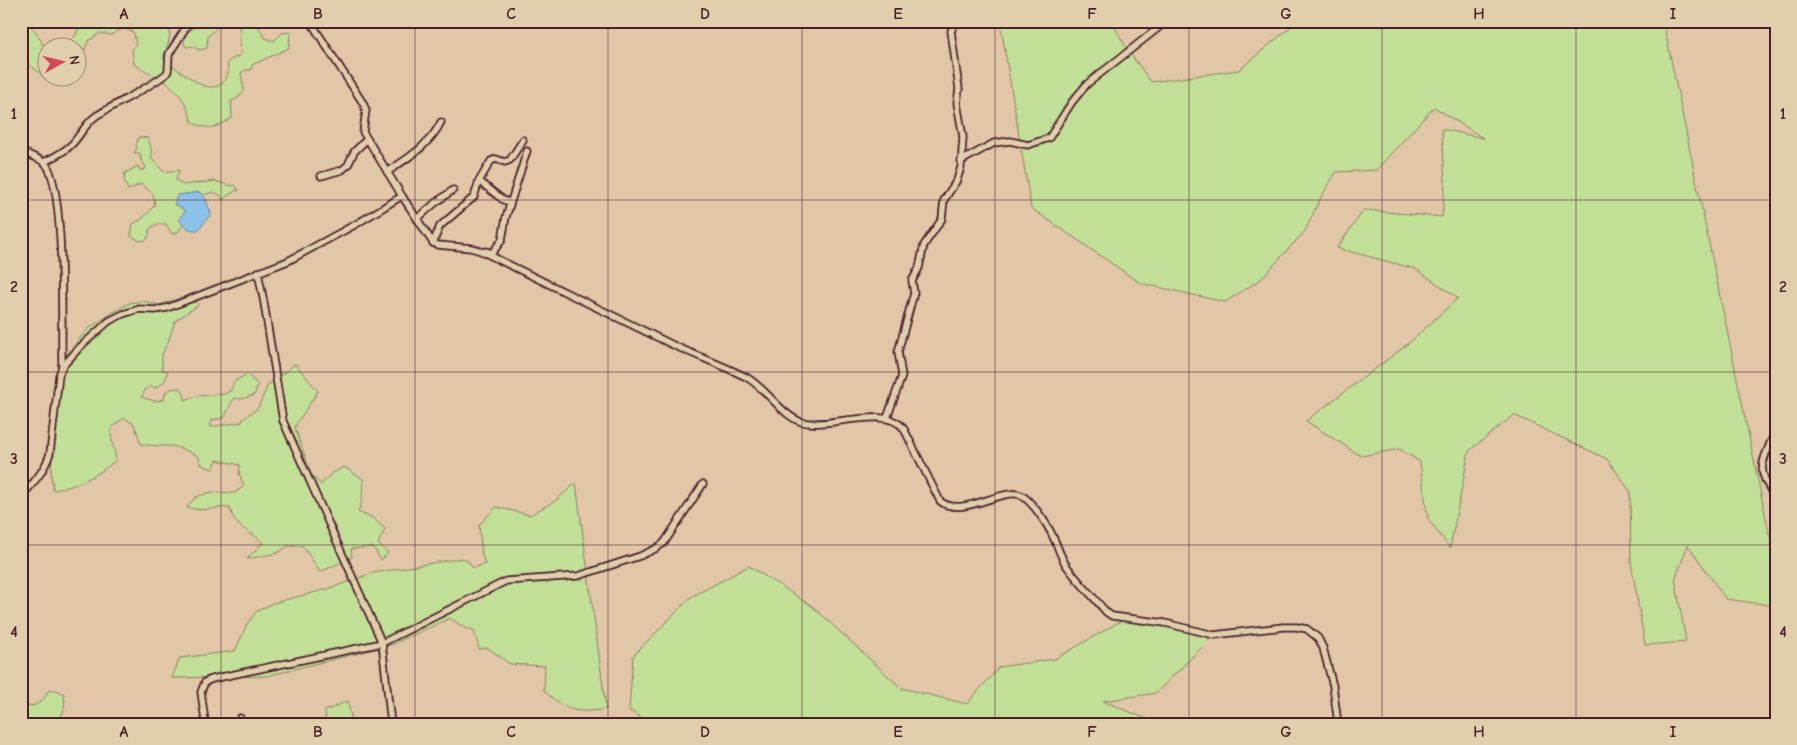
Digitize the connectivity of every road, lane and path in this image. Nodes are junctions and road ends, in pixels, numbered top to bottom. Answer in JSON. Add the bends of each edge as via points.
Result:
{"nodes":[{"id":1,"x":190,"y":21,"type":"edge"},
{"id":2,"x":310,"y":21,"type":"edge"},
{"id":3,"x":963,"y":21,"type":"edge"},
{"id":4,"x":1167,"y":21,"type":"edge"},
{"id":5,"x":441,"y":122,"type":"dead end"},
{"id":6,"x":366,"y":140,"type":"junction"},
{"id":7,"x":523,"y":140,"type":"dead end"},
{"id":8,"x":21,"y":151,"type":"edge"},
{"id":9,"x":527,"y":151,"type":"dead end"},
{"id":10,"x":961,"y":161,"type":"junction"},
{"id":11,"x":44,"y":162,"type":"junction"},
{"id":12,"x":387,"y":172,"type":"junction"},
{"id":13,"x":321,"y":176,"type":"dead end"},
{"id":14,"x":479,"y":181,"type":"junction"},
{"id":15,"x":453,"y":190,"type":"dead end"},
{"id":16,"x":402,"y":196,"type":"junction"},
{"id":17,"x":510,"y":203,"type":"junction"},
{"id":18,"x":417,"y":218,"type":"junction"},
{"id":19,"x":433,"y":243,"type":"junction"},
{"id":20,"x":481,"y":250,"type":"junction"},
{"id":21,"x":258,"y":272,"type":"junction"},
{"id":22,"x":62,"y":367,"type":"junction"},
{"id":23,"x":887,"y":418,"type":"junction"},
{"id":24,"x":1776,"y":436,"type":"edge"},
{"id":25,"x":703,"y":484,"type":"dead end"},
{"id":26,"x":21,"y":497,"type":"edge"},
{"id":27,"x":1776,"y":500,"type":"edge"},
{"id":28,"x":382,"y":643,"type":"junction"},
{"id":29,"x":205,"y":721,"type":"dead end"},
{"id":30,"x":391,"y":724,"type":"edge"},
{"id":31,"x":1338,"y":724,"type":"edge"}],
"edges":[{"from":1,"to":11,"type":"street","via":[[169,54],[166,74],[89,121],[72,144]]},
{"from":2,"to":6,"type":"street","via":[[363,103]]},
{"from":3,"to":10,"type":"street","via":[[954,25],[951,32],[960,89]]},
{"from":4,"to":10,"type":"street","via":[[1087,84],[1049,138],[1024,145],[1010,141],[994,143]]},
{"from":5,"to":12,"type":"street","via":[[426,144]]},
{"from":6,"to":12,"type":"street"},
{"from":6,"to":13,"type":"street","via":[[342,170]]},
{"from":7,"to":14,"type":"street","via":[[510,160],[492,161]]},
{"from":8,"to":11,"type":"street"},
{"from":9,"to":17,"type":"street"},
{"from":10,"to":23,"type":"street","via":[[957,180],[944,200],[942,219],[924,246],[913,278],[914,293],[898,352],[902,376]]},
{"from":11,"to":22,"type":"street","via":[[56,192],[61,260]]},
{"from":12,"to":16,"type":"street"},
{"from":14,"to":17,"type":"street"},
{"from":14,"to":19,"type":"street","via":[[474,198],[440,226]]},
{"from":15,"to":18,"type":"street"},
{"from":16,"to":18,"type":"street"},
{"from":16,"to":21,"type":"street","via":[[288,260]]},
{"from":17,"to":20,"type":"street","via":[[502,240],[492,252]]},
{"from":18,"to":19,"type":"street"},
{"from":19,"to":20,"type":"street"},
{"from":20,"to":23,"type":"street","via":[[747,378],[800,421]]},
{"from":21,"to":22,"type":"street","via":[[167,308],[139,309],[123,314],[109,321]]},
{"from":21,"to":28,"type":"street","via":[[283,421]]},
{"from":22,"to":26,"type":"street","via":[[58,374],[50,453],[44,470]]},
{"from":23,"to":31,"type":"street","via":[[898,422],[904,430],[943,504],[974,505],[1014,493],[1027,499],[1052,534],[1069,569],[1112,616],[1165,623],[1214,635],[1290,627],[1309,631],[1323,648]]},
{"from":24,"to":27,"type":"street","via":[[1761,467]]},
{"from":25,"to":28,"type":"street","via":[[664,543],[655,549],[578,576],[506,581]]},
{"from":28,"to":29,"type":"street","via":[[205,682],[201,692]]},
{"from":28,"to":30,"type":"street"}]}
